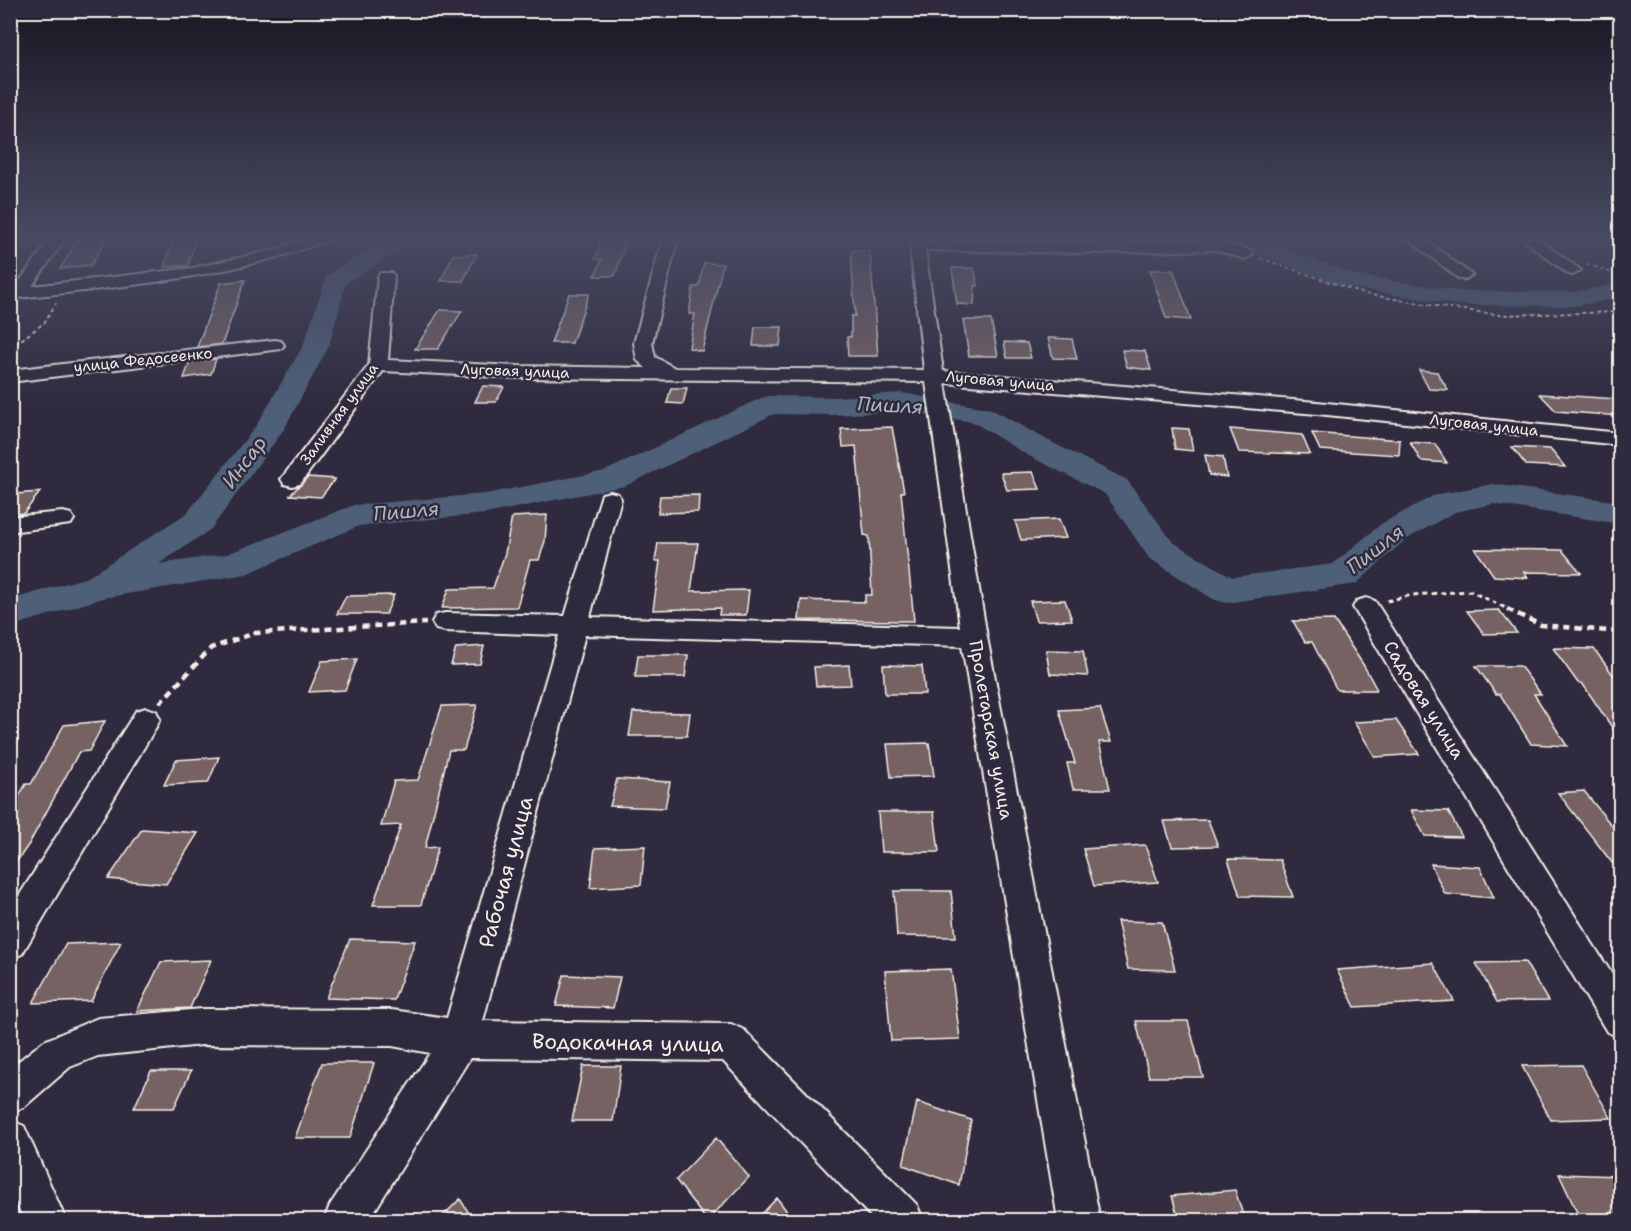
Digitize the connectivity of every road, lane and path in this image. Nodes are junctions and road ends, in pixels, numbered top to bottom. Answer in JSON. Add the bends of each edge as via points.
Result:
{"nodes":[{"id":1,"x":60,"y":295,"type":"edge"},
{"id":2,"x":384,"y":295,"type":"edge"},
{"id":3,"x":655,"y":295,"type":"edge"},
{"id":4,"x":924,"y":295,"type":"edge"},
{"id":5,"x":1374,"y":295,"type":"edge"},
{"id":6,"x":1620,"y":312,"type":"edge"},
{"id":7,"x":275,"y":345,"type":"dead end"},
{"id":8,"x":10,"y":348,"type":"edge"},
{"id":9,"x":378,"y":365,"type":"junction"},
{"id":10,"x":672,"y":374,"type":"junction"},
{"id":11,"x":10,"y":376,"type":"edge"},
{"id":12,"x":936,"y":385,"type":"junction"},
{"id":13,"x":1620,"y":439,"type":"edge"},
{"id":14,"x":292,"y":479,"type":"dead end"},
{"id":15,"x":610,"y":499,"type":"dead end"},
{"id":16,"x":63,"y":519,"type":"dead end"},
{"id":17,"x":10,"y":525,"type":"edge"},
{"id":18,"x":1366,"y":607,"type":"joint"},
{"id":19,"x":445,"y":622,"type":"joint"},
{"id":20,"x":574,"y":626,"type":"junction"},
{"id":21,"x":1620,"y":632,"type":"edge"},
{"id":22,"x":974,"y":637,"type":"junction"},
{"id":23,"x":146,"y":719,"type":"joint"},
{"id":24,"x":10,"y":942,"type":"edge"},
{"id":25,"x":1620,"y":1019,"type":"edge"},
{"id":26,"x":460,"y":1039,"type":"junction"},
{"id":27,"x":10,"y":1093,"type":"edge"},
{"id":28,"x":10,"y":1140,"type":"edge"},
{"id":29,"x":45,"y":1221,"type":"edge"},
{"id":30,"x":345,"y":1221,"type":"edge"},
{"id":31,"x":902,"y":1221,"type":"edge"},
{"id":32,"x":1078,"y":1221,"type":"edge"}],
"edges":[{"from":1,"to":8,"type":"path","via":[[44,322]]},
{"from":2,"to":9,"type":"street","name":"Заливная улица"},
{"from":3,"to":10,"type":"street","via":[[643,343],[646,360]]},
{"from":4,"to":12,"type":"street","name":"Пролетарская улица"},
{"from":5,"to":6,"type":"path","via":[[1500,315]]},
{"from":7,"to":11,"type":"street","name":"улица Федосеенко"},
{"from":9,"to":10,"type":"street","name":"Луговая улица"},
{"from":9,"to":14,"type":"street","name":"Заливная улица"},
{"from":10,"to":12,"type":"street","name":"Луговая улица"},
{"from":12,"to":13,"type":"street","name":"Луговая улица","via":[[1317,408]]},
{"from":12,"to":22,"type":"street","name":"Пролетарская улица"},
{"from":15,"to":20,"type":"street","name":"Рабочая улица"},
{"from":16,"to":17,"type":"street"},
{"from":18,"to":21,"type":"path","via":[[1412,595],[1470,591],[1540,625]]},
{"from":18,"to":25,"type":"street","name":"Садовая улица"},
{"from":19,"to":20,"type":"street"},
{"from":19,"to":23,"type":"path","via":[[255,633],[211,648]]},
{"from":20,"to":22,"type":"street"},
{"from":20,"to":26,"type":"street","name":"Рабочая улица"},
{"from":22,"to":32,"type":"street","name":"Пролетарская улица"},
{"from":23,"to":24,"type":"street"},
{"from":26,"to":27,"type":"street","name":"Водокачная улица","via":[[392,1028],[202,1027],[98,1037],[57,1054]]},
{"from":26,"to":30,"type":"street","name":"Рабочая улица"},
{"from":26,"to":31,"type":"street","name":"Водокачная улица","via":[[731,1043]]},
{"from":28,"to":29,"type":"street"}]}
